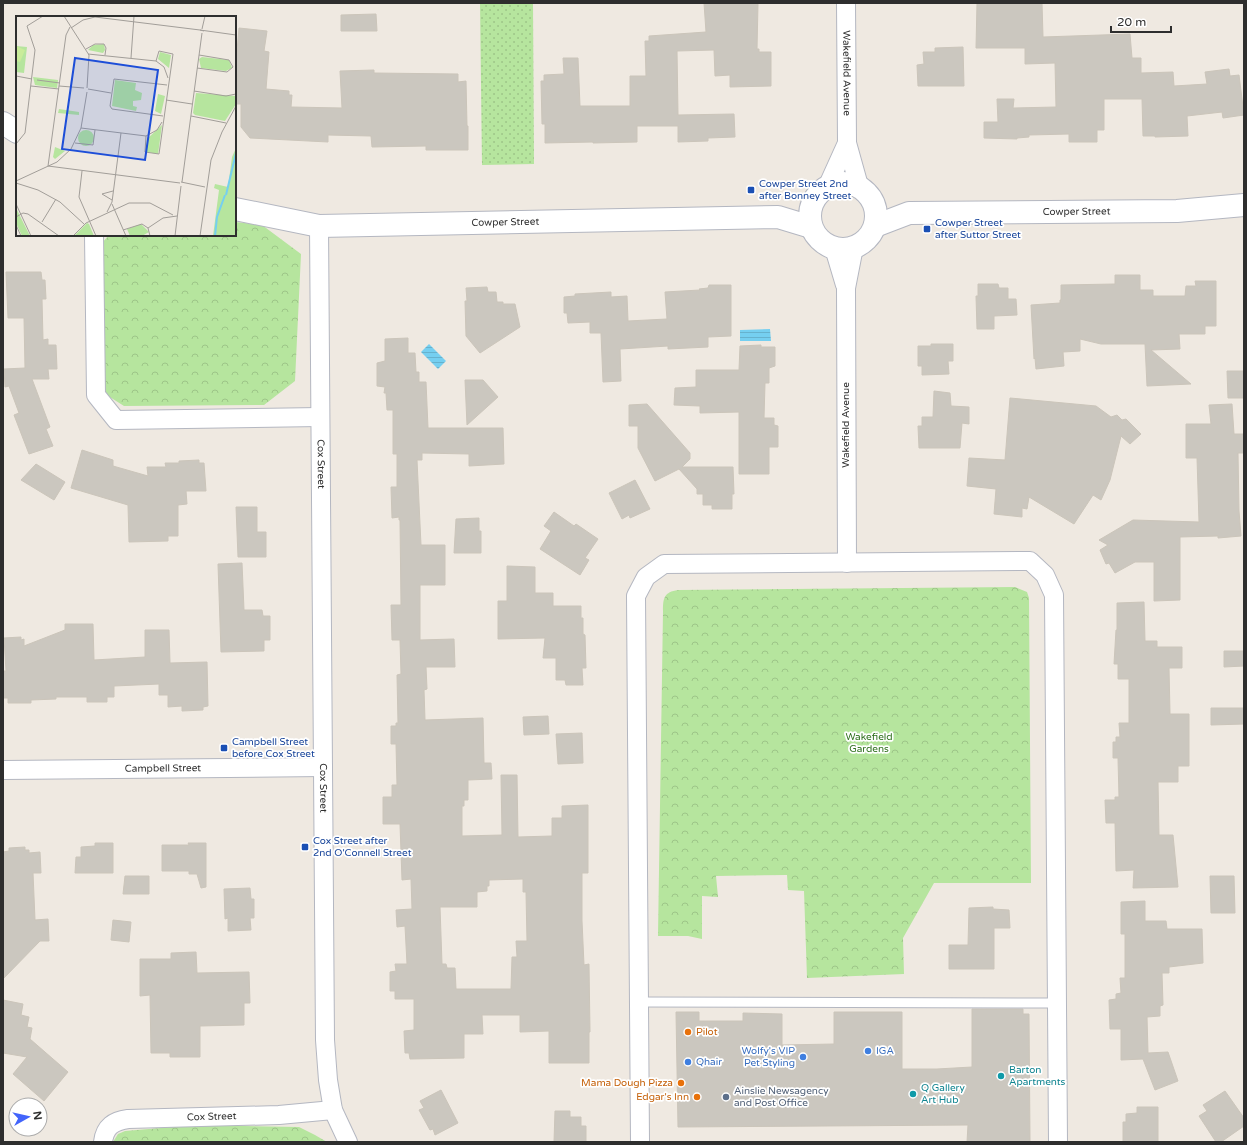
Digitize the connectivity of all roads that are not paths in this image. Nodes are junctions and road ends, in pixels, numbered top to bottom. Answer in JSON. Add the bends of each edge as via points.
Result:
{"nodes":[{"id":1,"x":846,"y":3,"type":"edge"},
{"id":2,"x":3,"y":123,"type":"edge"},
{"id":3,"x":16,"y":131,"type":"edge"},
{"id":4,"x":847,"y":143,"type":"junction"},
{"id":5,"x":862,"y":188,"type":"junction"},
{"id":6,"x":822,"y":191,"type":"junction"},
{"id":7,"x":1244,"y":205,"type":"edge"},
{"id":8,"x":236,"y":209,"type":"edge"},
{"id":9,"x":909,"y":213,"type":"junction"},
{"id":10,"x":778,"y":217,"type":"junction"},
{"id":11,"x":318,"y":226,"type":"junction"},
{"id":12,"x":875,"y":226,"type":"junction"},
{"id":13,"x":811,"y":227,"type":"junction"},
{"id":14,"x":94,"y":236,"type":"edge"},
{"id":15,"x":844,"y":248,"type":"junction"},
{"id":16,"x":320,"y":417,"type":"junction"},
{"id":17,"x":847,"y":563,"type":"junction"},
{"id":18,"x":323,"y":767,"type":"junction"},
{"id":19,"x":3,"y":770,"type":"edge"},
{"id":20,"x":638,"y":1002,"type":"junction"},
{"id":21,"x":1058,"y":1004,"type":"junction"},
{"id":22,"x":333,"y":1110,"type":"junction"},
{"id":23,"x":103,"y":1142,"type":"edge"},
{"id":24,"x":348,"y":1142,"type":"edge"},
{"id":25,"x":640,"y":1142,"type":"edge"},
{"id":26,"x":1058,"y":1142,"type":"edge"}],
"edges":[{"from":1,"to":4,"type":"street","name":"Wakefield Avenue"},
{"from":2,"to":3,"type":"street"},
{"from":4,"to":5,"type":"street","name":"Wakefield Avenue"},
{"from":4,"to":6,"type":"street","name":"Wakefield Avenue"},
{"from":5,"to":6,"type":"street","via":[[838,182]]},
{"from":5,"to":9,"type":"street","name":"Cowper Street"},
{"from":5,"to":12,"type":"street","via":[[875,207]]},
{"from":6,"to":10,"type":"street","name":"Cowper Street"},
{"from":6,"to":13,"type":"street","via":[[811,206]]},
{"from":7,"to":9,"type":"street","name":"Cowper Street","via":[[1178,211]]},
{"from":8,"to":11,"type":"street","name":"Cowper Street"},
{"from":9,"to":12,"type":"street","name":"Cowper Street"},
{"from":10,"to":11,"type":"street","name":"Cowper Street"},
{"from":10,"to":13,"type":"street","name":"Cowper Street"},
{"from":11,"to":16,"type":"street","name":"Cox Street"},
{"from":12,"to":15,"type":"street","via":[[865,241]]},
{"from":13,"to":15,"type":"street","via":[[824,244]]},
{"from":14,"to":16,"type":"street","via":[[96,395],[116,420]]},
{"from":15,"to":17,"type":"street","name":"Wakefield Avenue"},
{"from":16,"to":18,"type":"street","name":"Cox Street"},
{"from":17,"to":20,"type":"street","via":[[664,564],[646,577],[636,596]]},
{"from":17,"to":21,"type":"street","via":[[1030,561],[1045,575],[1054,595]]},
{"from":18,"to":19,"type":"street","name":"Campbell Street"},
{"from":18,"to":22,"type":"street","name":"Cox Street","via":[[325,1040]]},
{"from":20,"to":21,"type":"lane"},
{"from":20,"to":25,"type":"street"},
{"from":21,"to":26,"type":"street"},
{"from":22,"to":23,"type":"street","name":"Cox Street","via":[[279,1115],[128,1119],[117,1121],[108,1128]]},
{"from":22,"to":24,"type":"street","name":"Cox Street"}]}
